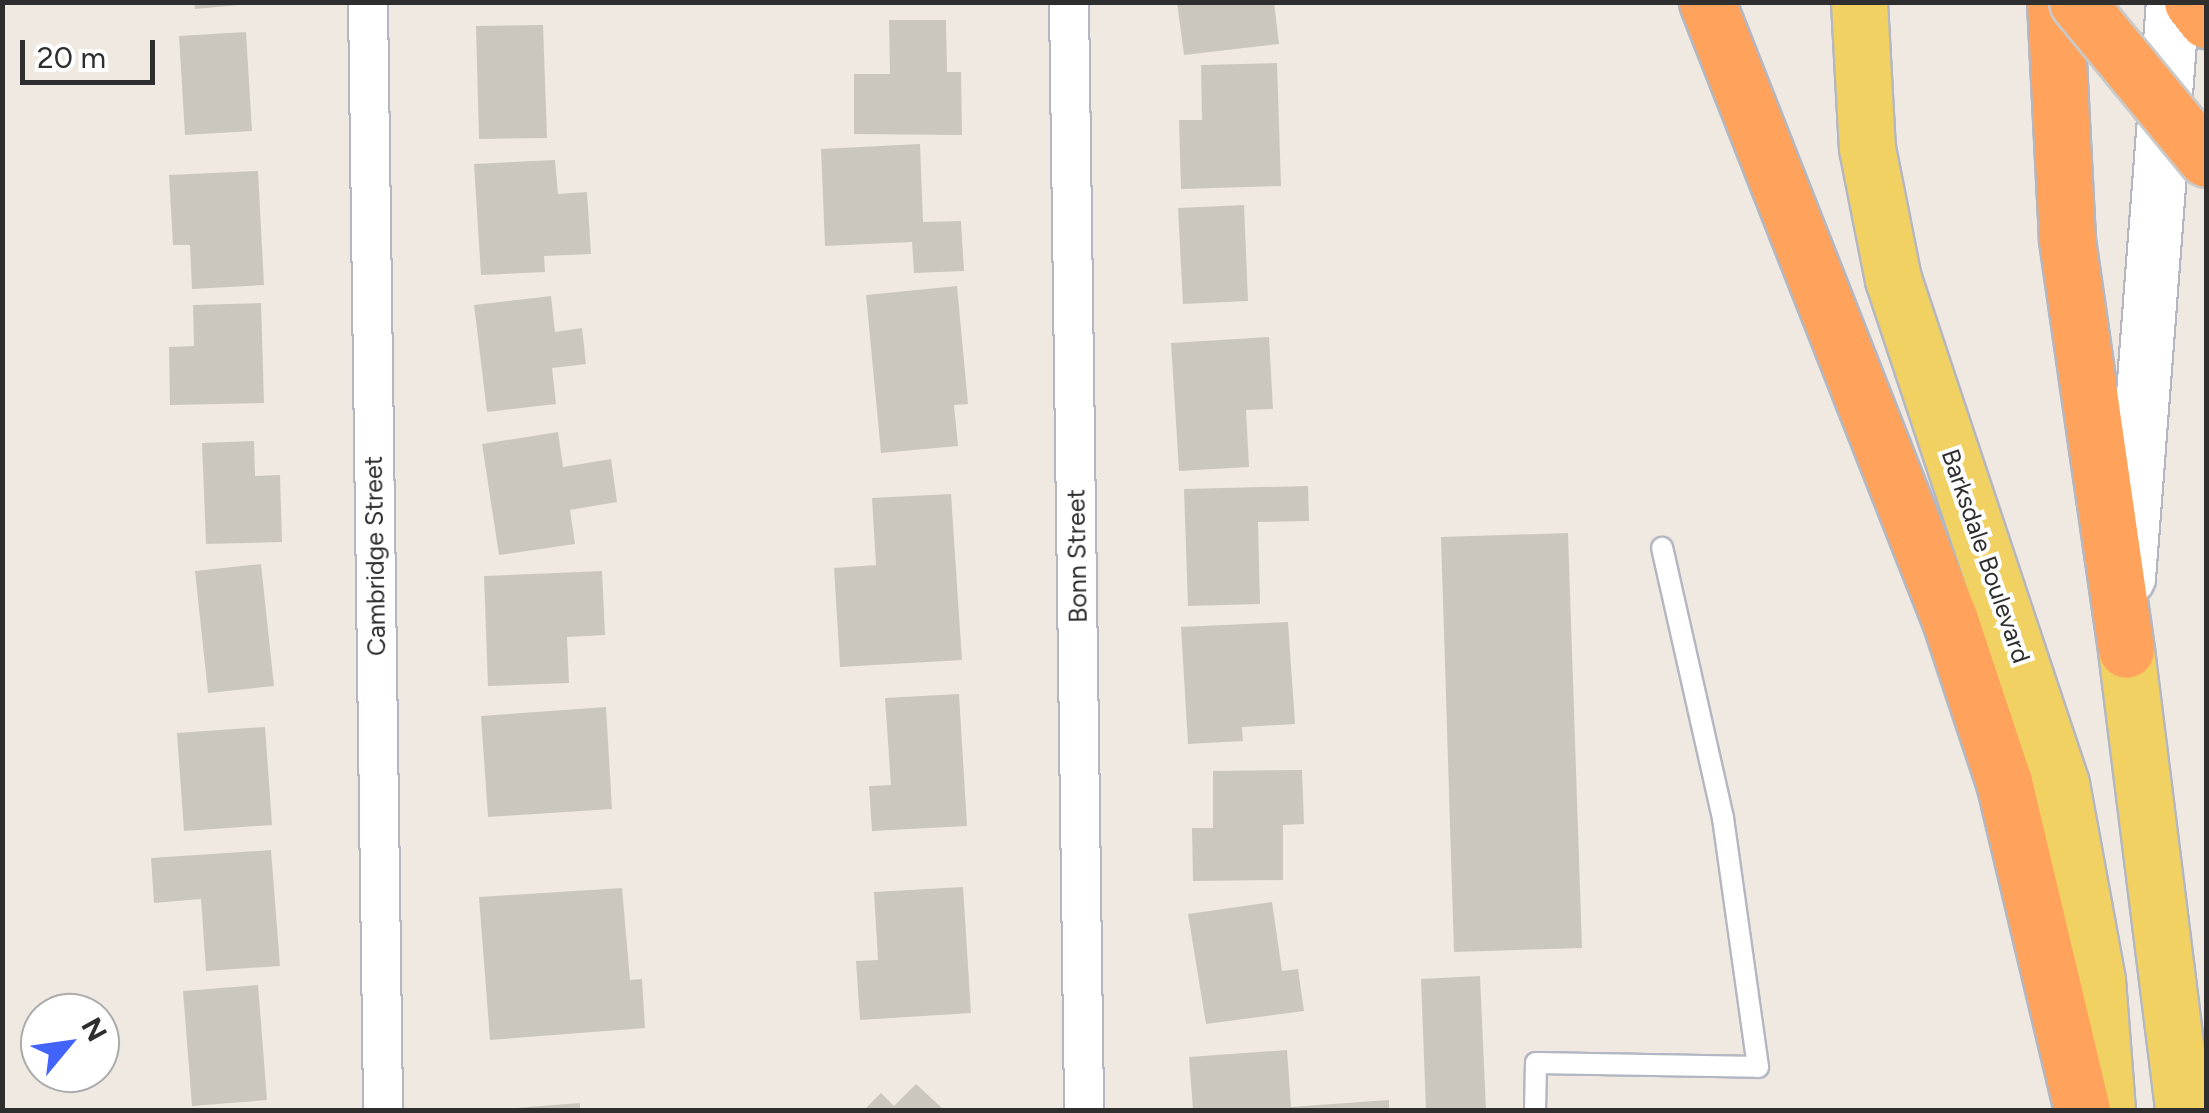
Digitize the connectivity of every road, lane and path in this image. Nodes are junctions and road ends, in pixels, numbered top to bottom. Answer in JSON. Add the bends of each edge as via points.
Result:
{"nodes":[{"id":1,"x":368,"y":2,"type":"edge"},
{"id":2,"x":1069,"y":2,"type":"edge"},
{"id":3,"x":1707,"y":2,"type":"edge"},
{"id":4,"x":1860,"y":2,"type":"edge"},
{"id":5,"x":2055,"y":2,"type":"edge"},
{"id":6,"x":2077,"y":2,"type":"edge"},
{"id":7,"x":2174,"y":2,"type":"edge"},
{"id":8,"x":2192,"y":2,"type":"edge"},
{"id":9,"x":2206,"y":20,"type":"edge"},
{"id":10,"x":2206,"y":159,"type":"edge"},
{"id":11,"x":1662,"y":548,"type":"dead end"},
{"id":12,"x":2126,"y":650,"type":"junction"},
{"id":13,"x":382,"y":1110,"type":"edge"},
{"id":14,"x":1084,"y":1110,"type":"edge"},
{"id":15,"x":1535,"y":1110,"type":"edge"},
{"id":16,"x":2082,"y":1110,"type":"edge"},
{"id":17,"x":2107,"y":1110,"type":"edge"},
{"id":18,"x":2183,"y":1110,"type":"edge"}],
"edges":[{"from":1,"to":13,"type":"street","name":"Cambridge Street"},
{"from":2,"to":14,"type":"street","name":"Bonn Street"},
{"from":3,"to":16,"type":"highway","via":[[1950,620],[2009,800]]},
{"from":4,"to":17,"type":"main road","name":"Barksdale Boulevard","via":[[1868,148],[1893,279],[2061,784],[2094,960]]},
{"from":5,"to":12,"type":"highway","via":[[2067,240]]},
{"from":6,"to":10,"type":"highway","bridge":true},
{"from":7,"to":12,"type":"main road"},
{"from":8,"to":9,"type":"highway"},
{"from":11,"to":15,"type":"lane","via":[[1723,818],[1758,1067],[1536,1063]]},
{"from":12,"to":18,"type":"main road"}]}
